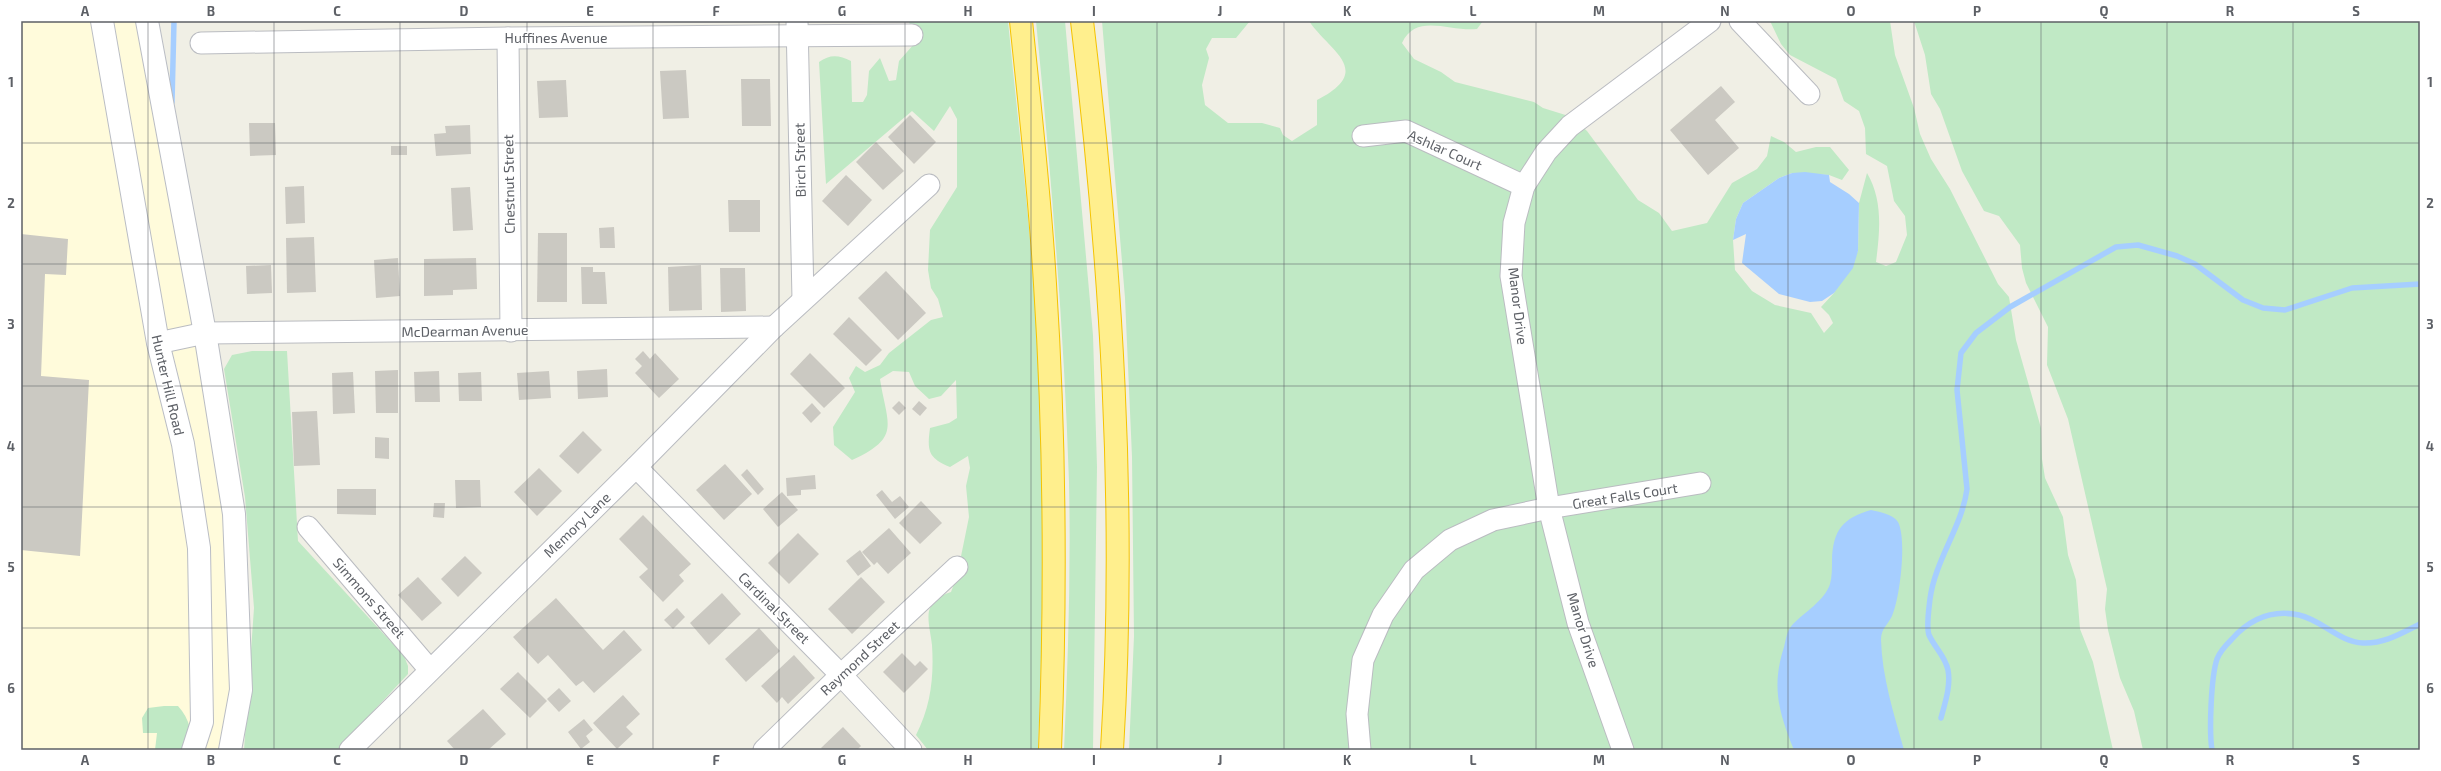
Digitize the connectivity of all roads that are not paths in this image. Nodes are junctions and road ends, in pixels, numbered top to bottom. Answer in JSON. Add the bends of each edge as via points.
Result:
{"nodes":[{"id":1,"x":102,"y":21,"type":"edge"},
{"id":2,"x":147,"y":21,"type":"edge"},
{"id":3,"x":1021,"y":21,"type":"edge"},
{"id":4,"x":1082,"y":21,"type":"edge"},
{"id":5,"x":1090,"y":21,"type":"edge"},
{"id":6,"x":1710,"y":21,"type":"edge"},
{"id":7,"x":1740,"y":21,"type":"edge"},
{"id":8,"x":797,"y":29,"type":"edge"},
{"id":9,"x":912,"y":35,"type":"dead end"},
{"id":10,"x":508,"y":38,"type":"junction"},
{"id":11,"x":201,"y":43,"type":"dead end"},
{"id":12,"x":1809,"y":94,"type":"dead end"},
{"id":13,"x":1092,"y":107,"type":"junction"},
{"id":14,"x":1363,"y":136,"type":"dead end"},
{"id":15,"x":930,"y":185,"type":"dead end"},
{"id":16,"x":1524,"y":186,"type":"junction"},
{"id":17,"x":803,"y":299,"type":"junction"},
{"id":18,"x":774,"y":327,"type":"junction"},
{"id":19,"x":511,"y":331,"type":"junction"},
{"id":20,"x":205,"y":333,"type":"junction"},
{"id":21,"x":158,"y":343,"type":"junction"},
{"id":22,"x":636,"y":467,"type":"junction"},
{"id":23,"x":1700,"y":483,"type":"dead end"},
{"id":24,"x":1549,"y":508,"type":"junction"},
{"id":25,"x":308,"y":527,"type":"dead end"},
{"id":26,"x":957,"y":567,"type":"dead end"},
{"id":27,"x":430,"y":670,"type":"junction"},
{"id":28,"x":840,"y":675,"type":"junction"},
{"id":29,"x":193,"y":750,"type":"edge"},
{"id":30,"x":230,"y":750,"type":"edge"},
{"id":31,"x":350,"y":750,"type":"edge"},
{"id":32,"x":764,"y":750,"type":"edge"},
{"id":33,"x":911,"y":750,"type":"edge"},
{"id":34,"x":1050,"y":750,"type":"edge"},
{"id":35,"x":1112,"y":750,"type":"edge"},
{"id":36,"x":1360,"y":750,"type":"edge"},
{"id":37,"x":1623,"y":750,"type":"edge"}],
"edges":[{"from":1,"to":21,"type":"street","name":"Hunter Hill Road"},
{"from":2,"to":20,"type":"street"},
{"from":3,"to":34,"type":"highway","via":[[1045,284],[1052,408],[1054,648]]},
{"from":4,"to":13,"type":"highway"},
{"from":5,"to":13,"type":"highway"},
{"from":6,"to":16,"type":"street","name":"Manor Drive","via":[[1570,126],[1546,152]]},
{"from":7,"to":12,"type":"street"},
{"from":8,"to":9,"type":"street","name":"Huffines Avenue"},
{"from":8,"to":10,"type":"street","name":"Huffines Avenue"},
{"from":8,"to":17,"type":"street","name":"Birch Street"},
{"from":10,"to":11,"type":"street","name":"Huffines Avenue"},
{"from":10,"to":19,"type":"street","name":"Chestnut Street"},
{"from":13,"to":35,"type":"highway","via":[[1111,342],[1116,489],[1116,679]]},
{"from":14,"to":16,"type":"street","name":"Ashlar Court","via":[[1406,131]]},
{"from":15,"to":17,"type":"street","name":"Memory Lane"},
{"from":16,"to":24,"type":"street","name":"Manor Drive","via":[[1514,223],[1511,276]]},
{"from":17,"to":18,"type":"street","name":"Memory Lane"},
{"from":18,"to":19,"type":"street","name":"McDearman Avenue"},
{"from":18,"to":22,"type":"street","name":"Memory Lane"},
{"from":19,"to":20,"type":"street","name":"McDearman Avenue"},
{"from":20,"to":21,"type":"street","name":"McDearman Avenue"},
{"from":20,"to":30,"type":"street","via":[[234,514],[241,690]]},
{"from":21,"to":29,"type":"street","name":"Hunter Hill Road","via":[[183,444],[199,548],[202,722]]},
{"from":22,"to":27,"type":"street","name":"Memory Lane"},
{"from":22,"to":28,"type":"street","name":"Cardinal Street"},
{"from":23,"to":24,"type":"street","name":"Great Falls Court"},
{"from":24,"to":36,"type":"street","via":[[1493,520],[1457,536],[1414,570],[1383,615],[1363,660],[1357,714]]},
{"from":24,"to":37,"type":"street","name":"Manor Drive","via":[[1578,623]]},
{"from":25,"to":27,"type":"street","name":"Simmons Street"},
{"from":26,"to":28,"type":"street","name":"Raymond Street"},
{"from":27,"to":31,"type":"street","name":"Memory Lane"},
{"from":28,"to":32,"type":"street","name":"Raymond Street"},
{"from":28,"to":33,"type":"street","name":"Cardinal Street"}]}
